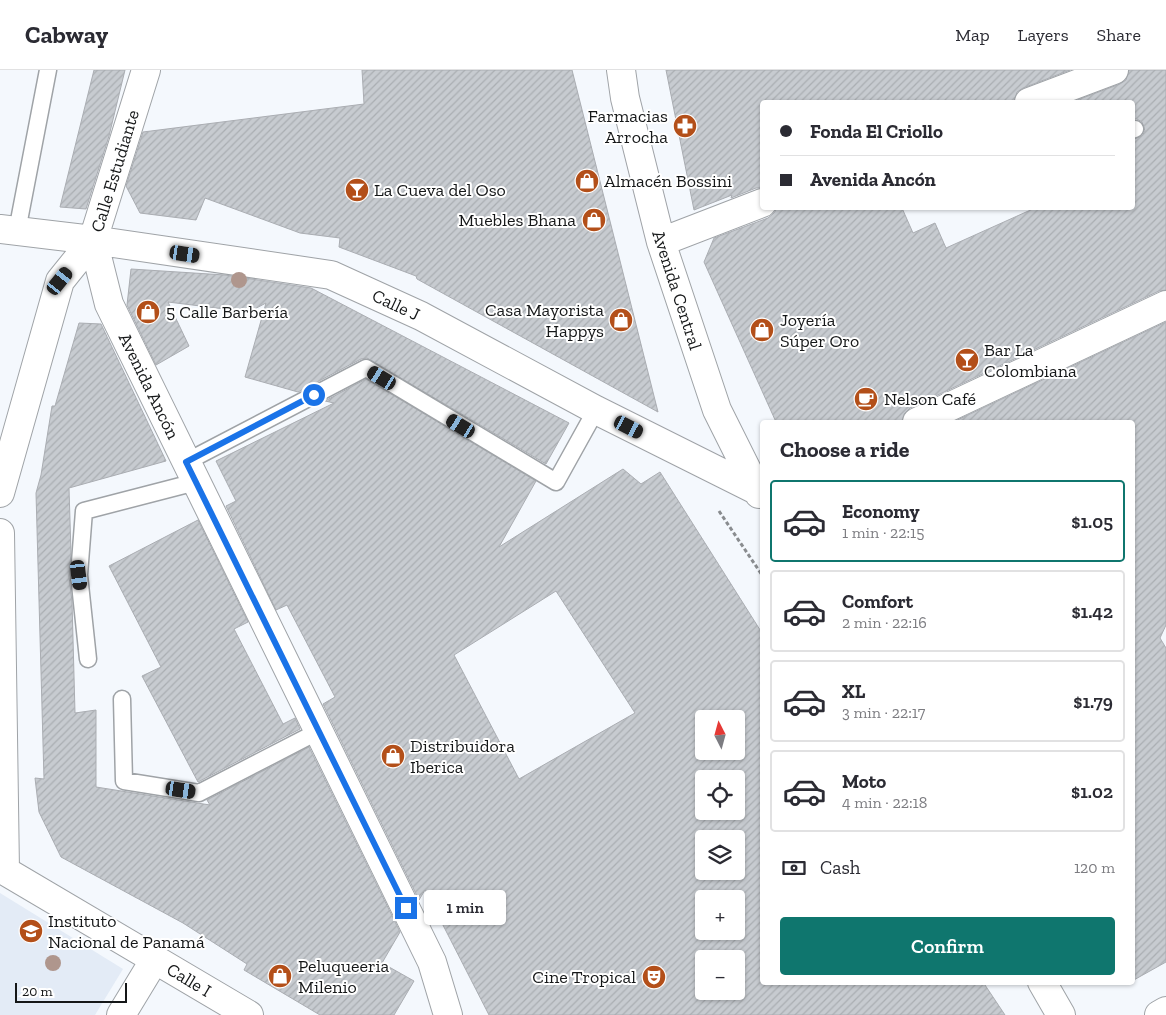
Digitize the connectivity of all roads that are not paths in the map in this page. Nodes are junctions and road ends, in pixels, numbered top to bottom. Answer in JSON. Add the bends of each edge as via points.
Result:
{"nodes":[{"id":1,"x":48,"y":70,"type":"edge"},
{"id":2,"x":146,"y":70,"type":"edge"},
{"id":3,"x":621,"y":70,"type":"edge"},
{"id":4,"x":1114,"y":70,"type":"edge"},
{"id":5,"x":1034,"y":100,"type":"edge"},
{"id":6,"x":760,"y":204,"type":"edge"},
{"id":7,"x":8,"y":230,"type":"edge"},
{"id":8,"x":93,"y":240,"type":"junction"},
{"id":9,"x":660,"y":242,"type":"junction"},
{"id":10,"x":1166,"y":305,"type":"edge"},
{"id":11,"x":596,"y":410,"type":"junction"},
{"id":12,"x":921,"y":420,"type":"edge"},
{"id":13,"x":191,"y":472,"type":"junction"},
{"id":14,"x":760,"y":492,"type":"edge"},
{"id":15,"x":0,"y":493,"type":"edge"},
{"id":16,"x":0,"y":532,"type":"edge"},
{"id":17,"x":88,"y":659,"type":"dead end"},
{"id":18,"x":122,"y":699,"type":"dead end"},
{"id":19,"x":319,"y":731,"type":"junction"},
{"id":20,"x":2,"y":870,"type":"edge"},
{"id":21,"x":155,"y":959,"type":"junction"},
{"id":22,"x":1044,"y":985,"type":"edge"},
{"id":23,"x":1166,"y":1011,"type":"edge"},
{"id":24,"x":121,"y":1015,"type":"edge"},
{"id":25,"x":249,"y":1015,"type":"edge"},
{"id":26,"x":448,"y":1015,"type":"edge"},
{"id":27,"x":1061,"y":1015,"type":"edge"},
{"id":28,"x":1159,"y":1015,"type":"edge"}],
"edges":[{"from":1,"to":7,"type":"lane"},
{"from":2,"to":8,"type":"street","name":"Calle Estudiante"},
{"from":3,"to":9,"type":"street","name":"Avenida Central"},
{"from":4,"to":5,"type":"street"},
{"from":6,"to":9,"type":"street"},
{"from":7,"to":8,"type":"street","name":"Calle J"},
{"from":8,"to":11,"type":"street","name":"Calle J","via":[[331,275],[421,316]]},
{"from":8,"to":13,"type":"street","name":"Avenida Ancón","via":[[109,304]]},
{"from":8,"to":15,"type":"street","name":"Calle Estudiante","via":[[60,281]]},
{"from":9,"to":14,"type":"street","name":"Avenida Central","via":[[717,410]]},
{"from":10,"to":12,"type":"street"},
{"from":11,"to":13,"type":"lane","via":[[556,482],[366,368]]},
{"from":11,"to":14,"type":"street","name":"Calle J"},
{"from":13,"to":17,"type":"lane","via":[[84,511],[79,575]]},
{"from":13,"to":19,"type":"street","name":"Avenida Ancón"},
{"from":16,"to":20,"type":"street"},
{"from":18,"to":19,"type":"lane","via":[[124,781],[199,793]]},
{"from":19,"to":26,"type":"street","name":"Avenida Ancón","via":[[432,962]]},
{"from":20,"to":21,"type":"street","name":"Calle I"},
{"from":21,"to":24,"type":"street"},
{"from":21,"to":25,"type":"street","name":"Calle I"},
{"from":22,"to":27,"type":"street"},
{"from":23,"to":28,"type":"street"}]}
